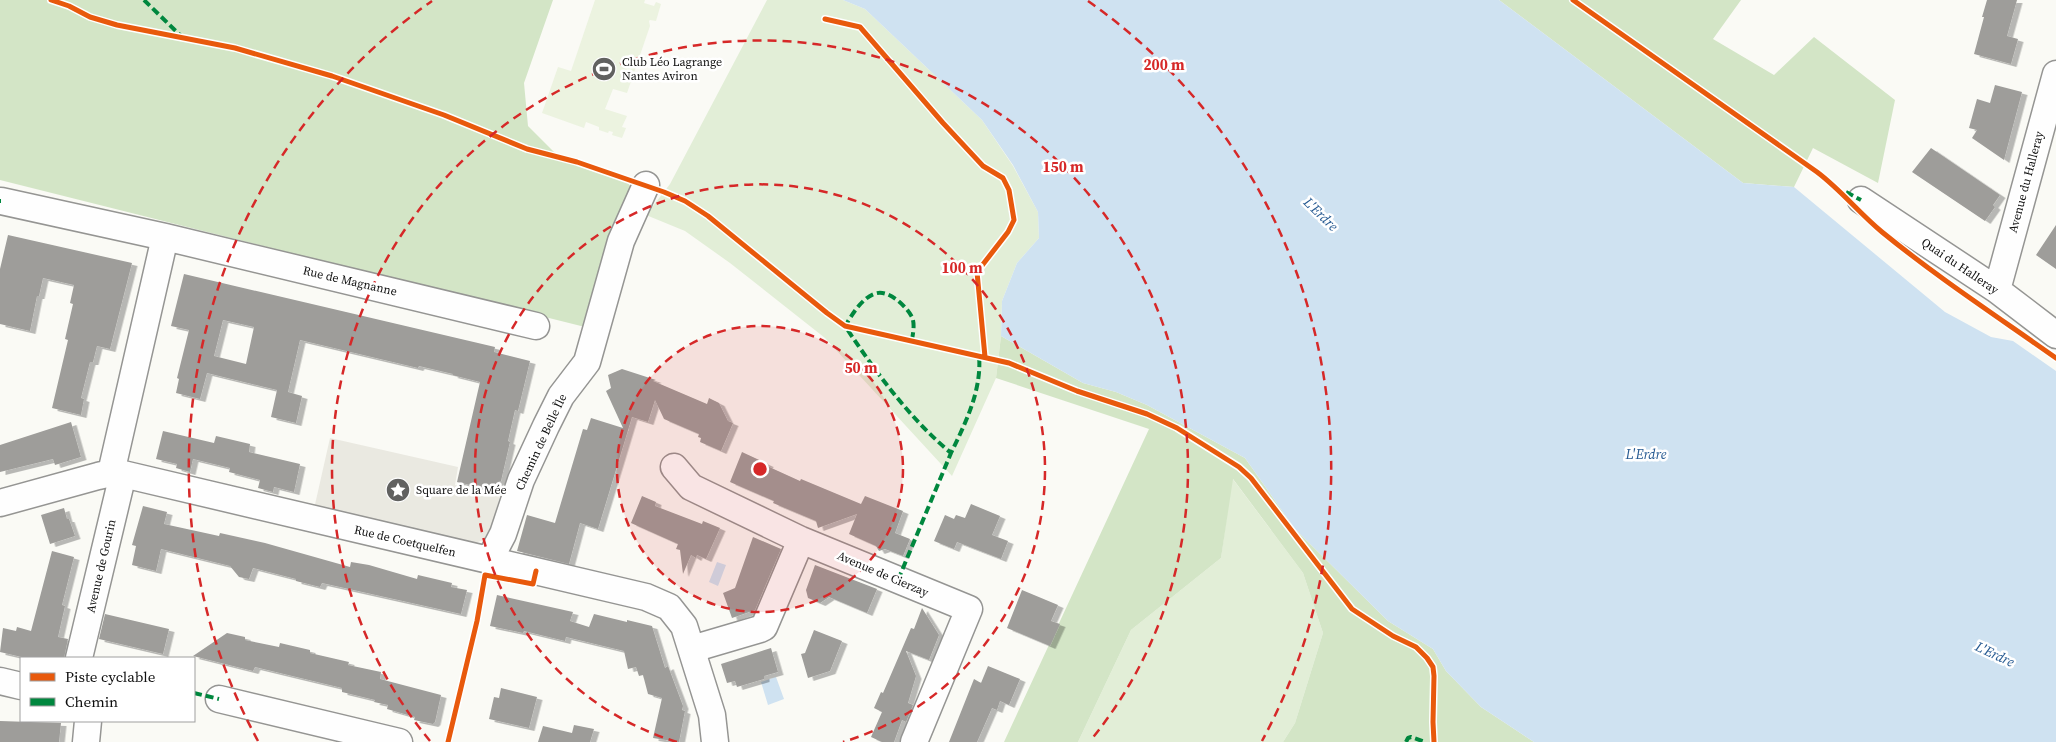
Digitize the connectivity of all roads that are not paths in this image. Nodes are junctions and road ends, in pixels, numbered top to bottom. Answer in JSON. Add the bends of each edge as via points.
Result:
{"nodes":[{"id":1,"x":2056,"y":74,"type":"edge"},
{"id":2,"x":646,"y":185,"type":"dead end"},
{"id":3,"x":1861,"y":200,"type":"dead end"},
{"id":4,"x":1,"y":201,"type":"edge"},
{"id":5,"x":165,"y":237,"type":"junction"},
{"id":6,"x":1997,"y":290,"type":"junction"},
{"id":7,"x":536,"y":326,"type":"dead end"},
{"id":8,"x":2056,"y":335,"type":"edge"},
{"id":9,"x":674,"y":467,"type":"dead end"},
{"id":10,"x":117,"y":474,"type":"junction"},
{"id":11,"x":0,"y":503,"type":"edge"},
{"id":12,"x":801,"y":540,"type":"junction"},
{"id":13,"x":489,"y":561,"type":"junction"},
{"id":14,"x":692,"y":649,"type":"junction"},
{"id":15,"x":79,"y":657,"type":"edge"},
{"id":16,"x":0,"y":681,"type":"edge"},
{"id":17,"x":20,"y":686,"type":"edge"},
{"id":18,"x":219,"y":699,"type":"dead end"},
{"id":19,"x":88,"y":722,"type":"edge"},
{"id":20,"x":331,"y":734,"type":"edge"},
{"id":21,"x":86,"y":742,"type":"edge"},
{"id":22,"x":399,"y":742,"type":"edge"},
{"id":23,"x":715,"y":742,"type":"edge"},
{"id":24,"x":914,"y":742,"type":"edge"}],
"edges":[{"from":1,"to":6,"type":"street","name":"Avenue du Halleray"},
{"from":2,"to":13,"type":"street","name":"Chemin de Belle Île","via":[[622,241],[587,362],[561,396],[546,426]]},
{"from":3,"to":6,"type":"street","name":"Quai du Halleray"},
{"from":4,"to":5,"type":"street","name":"Rue de Magnanne"},
{"from":5,"to":7,"type":"street","name":"Rue de Magnanne"},
{"from":5,"to":10,"type":"street"},
{"from":6,"to":8,"type":"street","name":"Quai du Halleray"},
{"from":9,"to":12,"type":"street","name":"Avenue de Cierzay","via":[[691,487]]},
{"from":10,"to":11,"type":"street","name":"Rue de Coetquelfen"},
{"from":10,"to":13,"type":"street","name":"Rue de Coetquelfen"},
{"from":10,"to":15,"type":"street","name":"Avenue de Gourin"},
{"from":12,"to":14,"type":"street","via":[[764,627]]},
{"from":12,"to":24,"type":"street","name":"Avenue de Cierzay","via":[[968,609]]},
{"from":13,"to":14,"type":"street","name":"Rue de Coetquelfen","via":[[646,596],[660,602],[680,619]]},
{"from":14,"to":23,"type":"street","name":"Rue de Coetquelfen","via":[[712,715]]},
{"from":16,"to":17,"type":"street"},
{"from":18,"to":20,"type":"street"},
{"from":19,"to":21,"type":"street"},
{"from":20,"to":22,"type":"street"}]}
